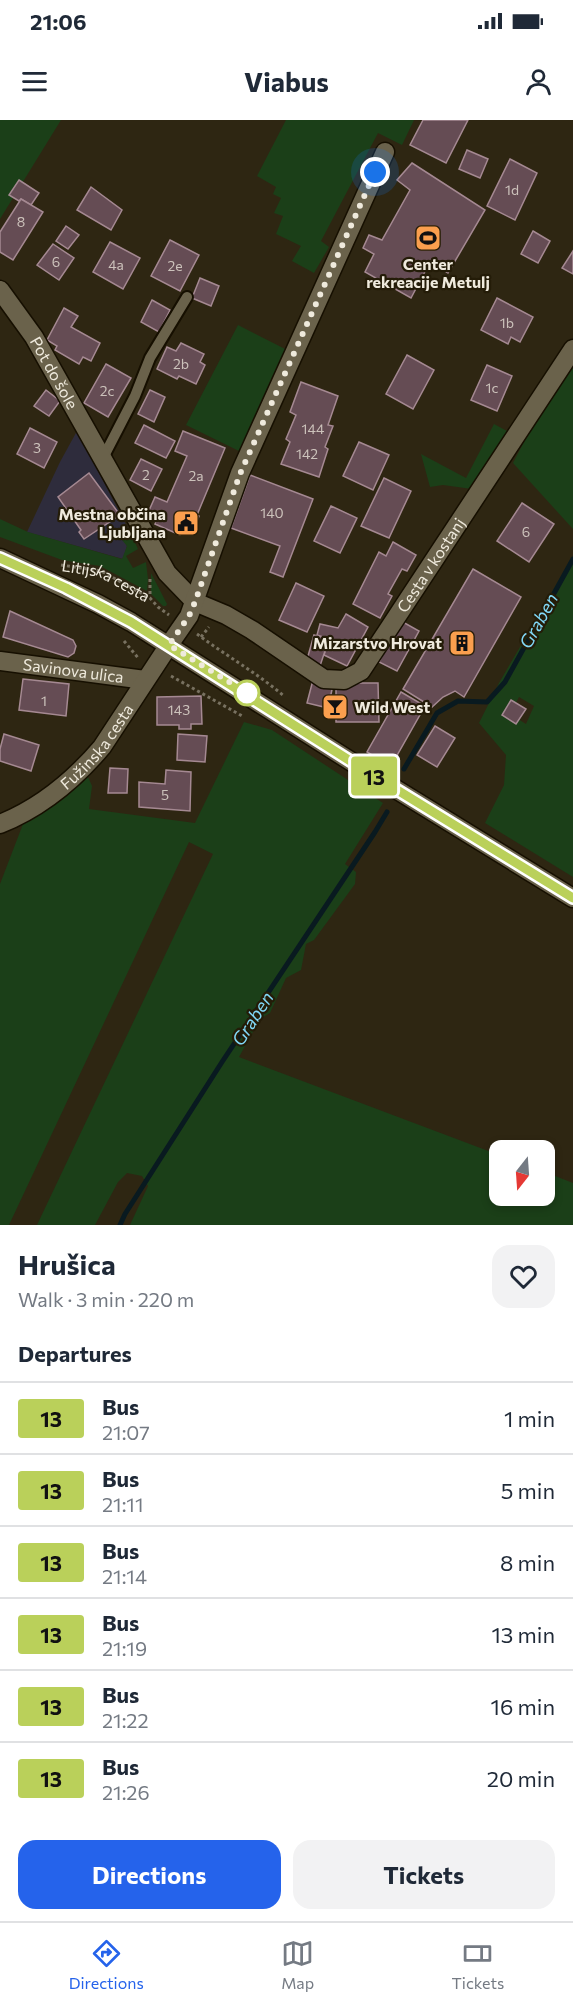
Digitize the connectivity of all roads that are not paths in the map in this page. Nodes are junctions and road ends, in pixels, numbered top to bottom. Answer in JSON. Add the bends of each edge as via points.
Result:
{"nodes":[{"id":1,"x":384,"y":152,"type":"dead end"},
{"id":2,"x":0,"y":290,"type":"edge"},
{"id":3,"x":187,"y":297,"type":"dead end"},
{"id":4,"x":573,"y":349,"type":"edge"},
{"id":5,"x":103,"y":458,"type":"junction"},
{"id":6,"x":0,"y":558,"type":"edge"},
{"id":7,"x":195,"y":602,"type":"junction"},
{"id":8,"x":169,"y":645,"type":"junction"},
{"id":9,"x":0,"y":661,"type":"edge"},
{"id":10,"x":145,"y":680,"type":"junction"},
{"id":11,"x":0,"y":824,"type":"edge"},
{"id":12,"x":573,"y":898,"type":"edge"}],
"edges":[{"from":1,"to":7,"type":"street","via":[[240,474]]},
{"from":2,"to":5,"type":"street","name":"Pot do šole","via":[[34,337]]},
{"from":3,"to":5,"type":"lane","via":[[150,358]]},
{"from":4,"to":7,"type":"street","name":"Cesta v kostanj","via":[[361,671],[344,680],[324,679],[252,630]]},
{"from":5,"to":7,"type":"street","name":"Pot do šole","via":[[167,573]]},
{"from":6,"to":8,"type":"street","name":"Litijska cesta","via":[[98,604]]},
{"from":7,"to":8,"type":"street"},
{"from":8,"to":10,"type":"street","name":"Fužinska cesta"},
{"from":8,"to":12,"type":"street","name":"Litijska cesta"},
{"from":9,"to":10,"type":"street","name":"Savinova ulica"},
{"from":10,"to":11,"type":"street","name":"Fužinska cesta","via":[[102,747],[80,771],[36,806]]}]}
